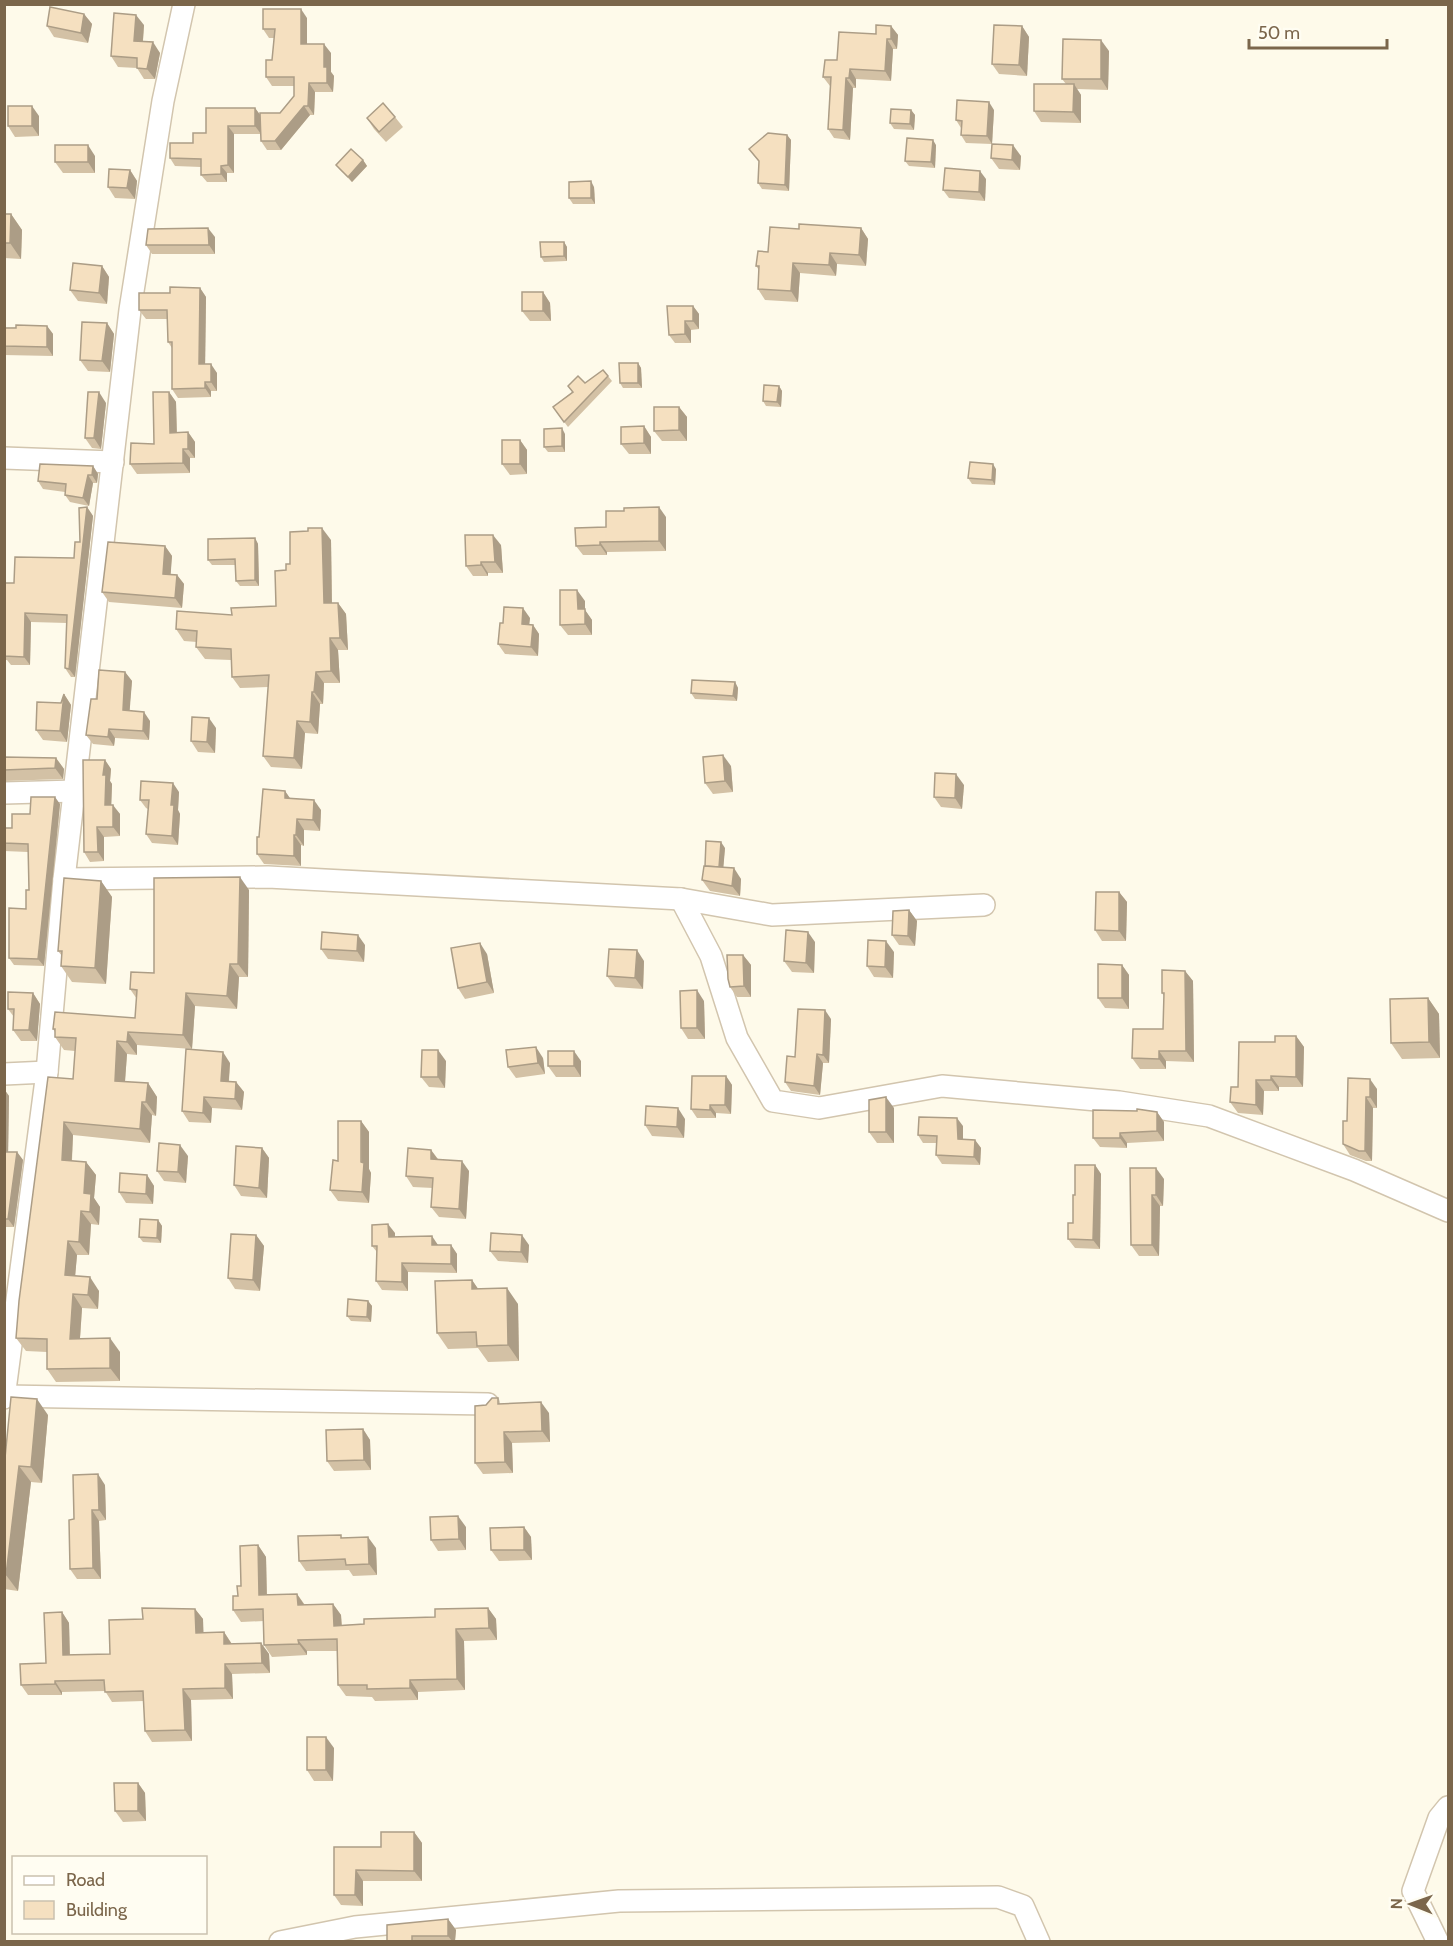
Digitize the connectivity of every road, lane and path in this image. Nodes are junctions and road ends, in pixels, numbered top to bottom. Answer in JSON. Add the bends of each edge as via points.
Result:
{"nodes":[{"id":1,"x":183,"y":4,"type":"edge"},
{"id":2,"x":4,"y":458,"type":"edge"},
{"id":3,"x":113,"y":462,"type":"junction"},
{"id":4,"x":75,"y":791,"type":"junction"},
{"id":5,"x":4,"y":793,"type":"edge"},
{"id":6,"x":64,"y":879,"type":"junction"},
{"id":7,"x":681,"y":899,"type":"junction"},
{"id":8,"x":984,"y":905,"type":"dead end"},
{"id":9,"x":47,"y":1072,"type":"junction"},
{"id":10,"x":4,"y":1074,"type":"edge"},
{"id":11,"x":1449,"y":1211,"type":"edge"},
{"id":12,"x":5,"y":1397,"type":"edge"},
{"id":13,"x":488,"y":1404,"type":"edge"},
{"id":14,"x":1449,"y":1807,"type":"edge"},
{"id":15,"x":280,"y":1941,"type":"edge"},
{"id":16,"x":1039,"y":1941,"type":"edge"},
{"id":17,"x":1438,"y":1941,"type":"edge"}],
"edges":[{"from":1,"to":3,"type":"street","via":[[162,100],[130,310]]},
{"from":2,"to":3,"type":"street"},
{"from":3,"to":4,"type":"street"},
{"from":4,"to":5,"type":"street"},
{"from":4,"to":6,"type":"street"},
{"from":6,"to":7,"type":"street","via":[[268,877]]},
{"from":6,"to":9,"type":"street"},
{"from":7,"to":8,"type":"street","via":[[772,915]]},
{"from":7,"to":11,"type":"street","via":[[711,956],[737,1038],[773,1101],[819,1108],[942,1086],[1119,1102],[1209,1116],[1354,1170]]},
{"from":9,"to":10,"type":"street"},
{"from":9,"to":12,"type":"street"},
{"from":12,"to":13,"type":"street"},
{"from":14,"to":17,"type":"street","via":[[1439,1818],[1413,1891]]},
{"from":15,"to":16,"type":"street","via":[[355,1927],[619,1901],[998,1897],[1023,1906]]}]}
